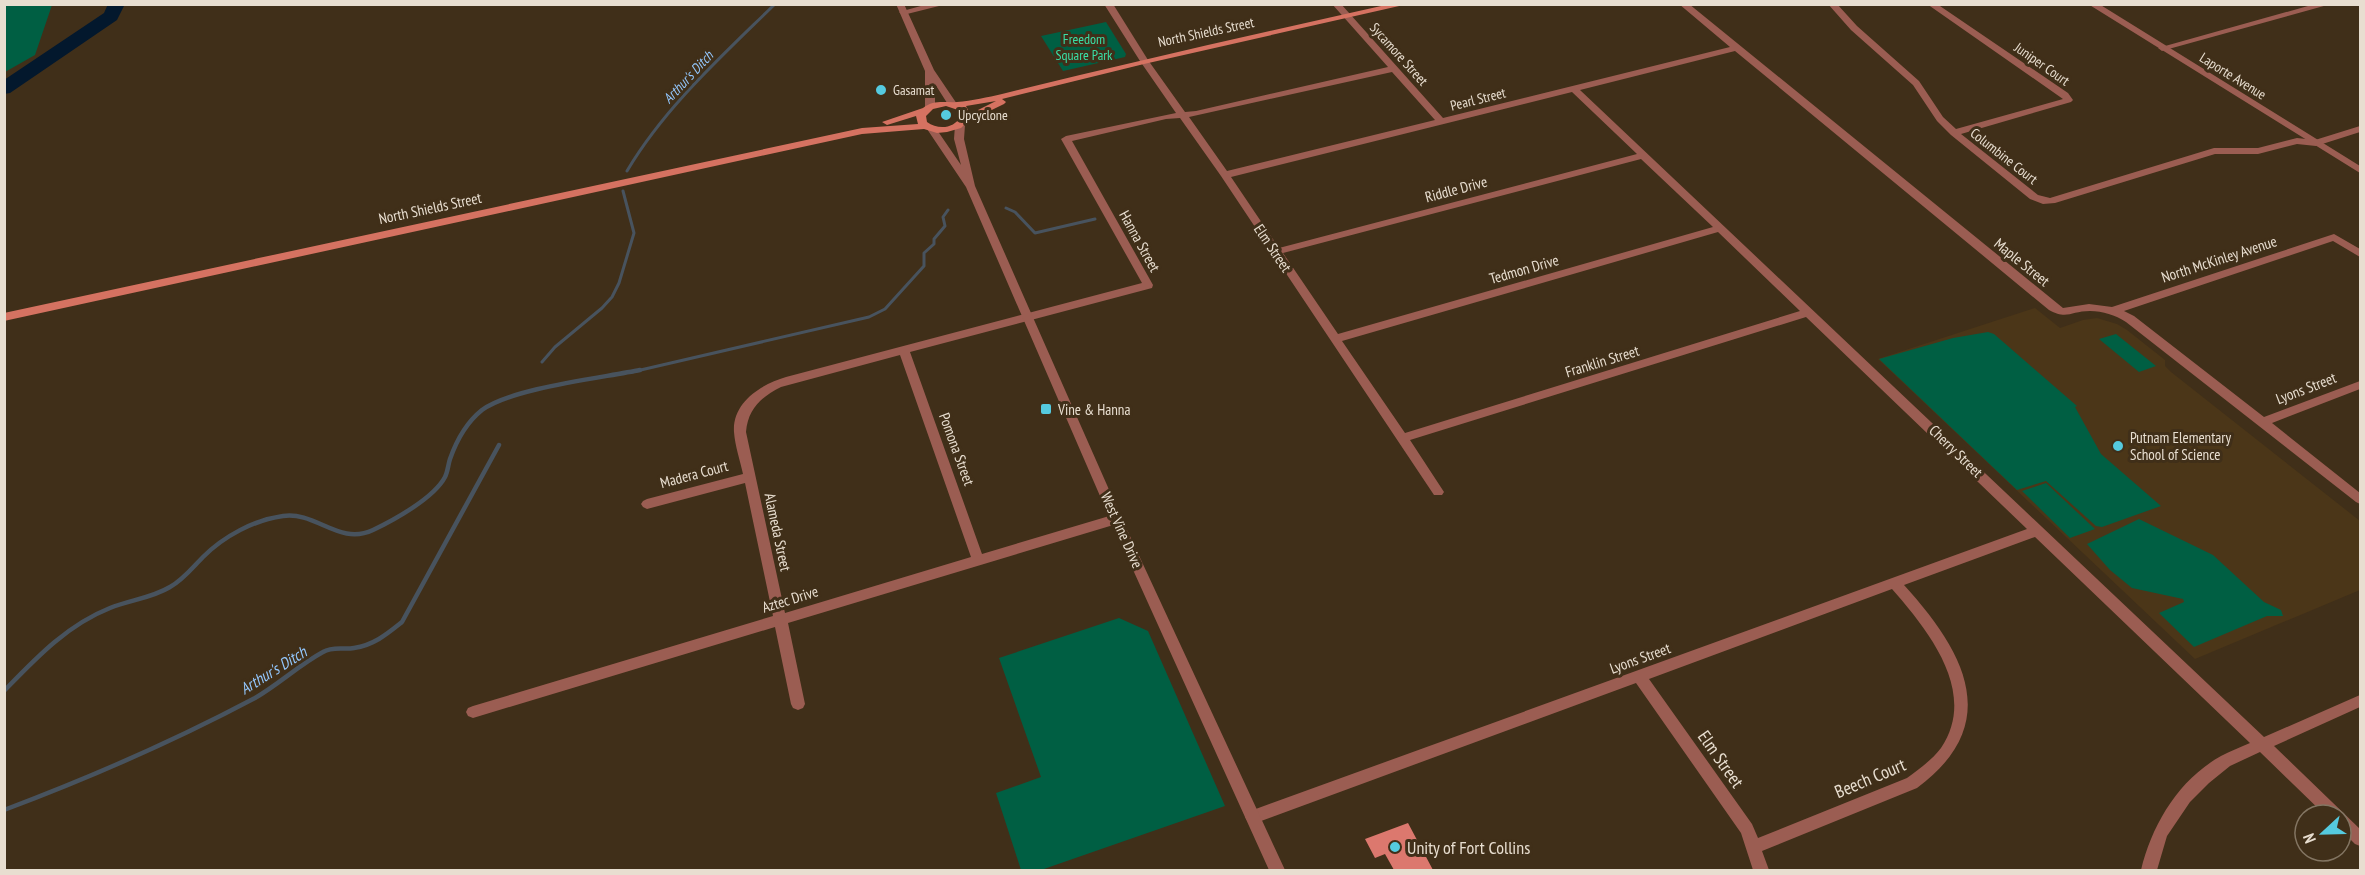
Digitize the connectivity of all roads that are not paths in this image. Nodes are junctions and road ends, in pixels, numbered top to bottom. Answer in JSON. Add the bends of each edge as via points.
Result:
{"nodes":[{"id":1,"x":944,"y":4,"type":"edge"},
{"id":2,"x":1108,"y":4,"type":"edge"},
{"id":3,"x":1336,"y":4,"type":"edge"},
{"id":4,"x":1404,"y":4,"type":"edge"},
{"id":5,"x":1683,"y":4,"type":"edge"},
{"id":6,"x":1832,"y":4,"type":"edge"},
{"id":7,"x":1931,"y":4,"type":"edge"},
{"id":8,"x":2092,"y":4,"type":"edge"},
{"id":9,"x":2327,"y":4,"type":"edge"},
{"id":10,"x":902,"y":8,"type":"edge"},
{"id":11,"x":1347,"y":17,"type":"junction"},
{"id":12,"x":1737,"y":48,"type":"junction"},
{"id":13,"x":2163,"y":48,"type":"junction"},
{"id":14,"x":1144,"y":61,"type":"junction"},
{"id":15,"x":1394,"y":69,"type":"junction"},
{"id":16,"x":930,"y":71,"type":"junction"},
{"id":17,"x":1574,"y":89,"type":"junction"},
{"id":18,"x":1015,"y":94,"type":"junction"},
{"id":19,"x":954,"y":104,"type":"junction"},
{"id":20,"x":926,"y":109,"type":"junction"},
{"id":21,"x":1183,"y":115,"type":"junction"},
{"id":22,"x":1442,"y":122,"type":"junction"},
{"id":23,"x":962,"y":123,"type":"junction"},
{"id":24,"x":929,"y":128,"type":"junction"},
{"id":25,"x":2361,"y":129,"type":"edge"},
{"id":26,"x":862,"y":131,"type":"junction"},
{"id":27,"x":1954,"y":133,"type":"junction"},
{"id":28,"x":2316,"y":143,"type":"junction"},
{"id":29,"x":1644,"y":155,"type":"junction"},
{"id":30,"x":2361,"y":170,"type":"edge"},
{"id":31,"x":1225,"y":175,"type":"junction"},
{"id":32,"x":971,"y":187,"type":"junction"},
{"id":33,"x":1722,"y":228,"type":"junction"},
{"id":34,"x":1275,"y":252,"type":"junction"},
{"id":35,"x":2361,"y":255,"type":"edge"},
{"id":36,"x":2115,"y":310,"type":"junction"},
{"id":37,"x":1810,"y":312,"type":"junction"},
{"id":38,"x":4,"y":317,"type":"edge"},
{"id":39,"x":1027,"y":317,"type":"junction"},
{"id":40,"x":1334,"y":339,"type":"junction"},
{"id":41,"x":904,"y":350,"type":"junction"},
{"id":42,"x":2361,"y":385,"type":"edge"},
{"id":43,"x":749,"y":403,"type":"joint"},
{"id":44,"x":2263,"y":422,"type":"junction"},
{"id":45,"x":1402,"y":438,"type":"junction"},
{"id":46,"x":749,"y":477,"type":"junction"},
{"id":47,"x":1438,"y":492,"type":"dead end"},
{"id":48,"x":2361,"y":499,"type":"edge"},
{"id":49,"x":647,"y":504,"type":"dead end"},
{"id":50,"x":1116,"y":519,"type":"junction"},
{"id":51,"x":2039,"y":530,"type":"junction"},
{"id":52,"x":978,"y":560,"type":"junction"},
{"id":53,"x":1894,"y":583,"type":"junction"},
{"id":54,"x":780,"y":620,"type":"junction"},
{"id":55,"x":1638,"y":676,"type":"junction"},
{"id":56,"x":2361,"y":701,"type":"edge"},
{"id":57,"x":798,"y":704,"type":"dead end"},
{"id":58,"x":472,"y":712,"type":"dead end"},
{"id":59,"x":2262,"y":744,"type":"junction"},
{"id":60,"x":2323,"y":803,"type":"edge"},
{"id":61,"x":1253,"y":817,"type":"junction"},
{"id":62,"x":1755,"y":846,"type":"junction"},
{"id":63,"x":1277,"y":870,"type":"edge"},
{"id":64,"x":1761,"y":870,"type":"edge"},
{"id":65,"x":2149,"y":870,"type":"edge"}],
"edges":[{"from":1,"to":10,"type":"street"},
{"from":2,"to":14,"type":"street","name":"Elm Street"},
{"from":3,"to":11,"type":"street","name":"Sycamore Street"},
{"from":4,"to":11,"type":"main road","name":"North Shields Street"},
{"from":5,"to":12,"type":"street","name":"Maple Street"},
{"from":6,"to":27,"type":"street","name":"Columbine Court","via":[[1916,83]]},
{"from":7,"to":27,"type":"street","name":"Juniper Court","via":[[2068,100]]},
{"from":8,"to":13,"type":"street","name":"Laporte Avenue"},
{"from":9,"to":13,"type":"street"},
{"from":10,"to":16,"type":"street"},
{"from":11,"to":14,"type":"main road","name":"North Shields Street"},
{"from":11,"to":15,"type":"street","name":"Sycamore Street"},
{"from":12,"to":17,"type":"street","name":"Pearl Street"},
{"from":12,"to":36,"type":"street","name":"Maple Street","via":[[2053,307],[2062,312],[2098,307]]},
{"from":13,"to":28,"type":"street","name":"Laporte Avenue"},
{"from":14,"to":18,"type":"main road","name":"North Shields Street"},
{"from":14,"to":21,"type":"street","name":"Elm Street"},
{"from":15,"to":21,"type":"street","name":"Hanna Street"},
{"from":15,"to":22,"type":"street","name":"Sycamore Street"},
{"from":16,"to":19,"type":"street"},
{"from":16,"to":20,"type":"street"},
{"from":17,"to":22,"type":"street","name":"Pearl Street"},
{"from":17,"to":29,"type":"street","name":"Cherry Street"},
{"from":18,"to":19,"type":"main road","name":"North Shields Street"},
{"from":18,"to":23,"type":"main road","name":"North Shields Street"},
{"from":19,"to":20,"type":"main road","name":"North Shields Street"},
{"from":19,"to":23,"type":"main road","via":[[965,111]]},
{"from":20,"to":24,"type":"main road","via":[[920,120]]},
{"from":20,"to":26,"type":"main road","name":"North Shields Street"},
{"from":21,"to":31,"type":"street","name":"Elm Street"},
{"from":21,"to":39,"type":"street","name":"Hanna Street","via":[[1066,139],[1148,285]]},
{"from":22,"to":31,"type":"street","name":"Pearl Street"},
{"from":23,"to":24,"type":"main road","name":"North Shields Street","via":[[949,129]]},
{"from":23,"to":32,"type":"street","name":"West Vine Drive","via":[[957,136],[969,168]]},
{"from":24,"to":26,"type":"main road","name":"North Shields Street"},
{"from":24,"to":32,"type":"street","name":"West Vine Drive"},
{"from":25,"to":28,"type":"street"},
{"from":26,"to":38,"type":"main road","name":"North Shields Street"},
{"from":27,"to":28,"type":"street","name":"Columbine Court","via":[[2043,201],[2214,151],[2258,151],[2297,141]]},
{"from":28,"to":30,"type":"street","name":"Laporte Avenue"},
{"from":29,"to":33,"type":"street","name":"Cherry Street"},
{"from":29,"to":34,"type":"street","name":"Riddle Drive"},
{"from":31,"to":34,"type":"street","name":"Elm Street"},
{"from":32,"to":39,"type":"street","name":"West Vine Drive"},
{"from":33,"to":37,"type":"street","name":"Cherry Street"},
{"from":33,"to":40,"type":"street","name":"Tedmon Drive"},
{"from":34,"to":40,"type":"street","name":"Elm Street"},
{"from":35,"to":36,"type":"street","name":"North McKinley Avenue","via":[[2334,237]]},
{"from":36,"to":44,"type":"street","name":"Maple Street"},
{"from":37,"to":45,"type":"street","name":"Franklin Street"},
{"from":37,"to":51,"type":"street","name":"Cherry Street"},
{"from":39,"to":41,"type":"street","name":"Hanna Street"},
{"from":39,"to":50,"type":"street","name":"West Vine Drive"},
{"from":40,"to":45,"type":"street","name":"Elm Street"},
{"from":41,"to":43,"type":"street","name":"Hanna Street","via":[[778,384]]},
{"from":41,"to":52,"type":"street","name":"Pomona Street"},
{"from":42,"to":44,"type":"street","name":"Lyons Street"},
{"from":43,"to":46,"type":"street","name":"Alameda Street","via":[[740,424]]},
{"from":44,"to":48,"type":"street","name":"Maple Street"},
{"from":45,"to":47,"type":"street","name":"Elm Street"},
{"from":46,"to":49,"type":"street","name":"Madera Court"},
{"from":46,"to":54,"type":"street","name":"Alameda Street"},
{"from":50,"to":52,"type":"street","name":"Aztec Drive"},
{"from":50,"to":61,"type":"street","name":"West Vine Drive"},
{"from":51,"to":53,"type":"street","name":"Lyons Street"},
{"from":51,"to":59,"type":"street","name":"Cherry Street"},
{"from":52,"to":54,"type":"street","name":"Aztec Drive"},
{"from":53,"to":55,"type":"street","name":"Lyons Street"},
{"from":53,"to":62,"type":"street","name":"Beech Court","via":[[1934,630],[1954,667],[1960,717],[1948,750],[1933,769],[1912,783]]},
{"from":54,"to":57,"type":"street","name":"Alameda Street"},
{"from":54,"to":58,"type":"street","name":"Aztec Drive"},
{"from":55,"to":61,"type":"street","name":"Lyons Street"},
{"from":55,"to":62,"type":"street","name":"Elm Street"},
{"from":56,"to":59,"type":"street"},
{"from":59,"to":60,"type":"street","name":"Cherry Street"},
{"from":59,"to":65,"type":"street","via":[[2225,761],[2196,783],[2164,827]]},
{"from":61,"to":63,"type":"street","name":"West Vine Drive"},
{"from":62,"to":64,"type":"street","name":"Elm Street"}]}
